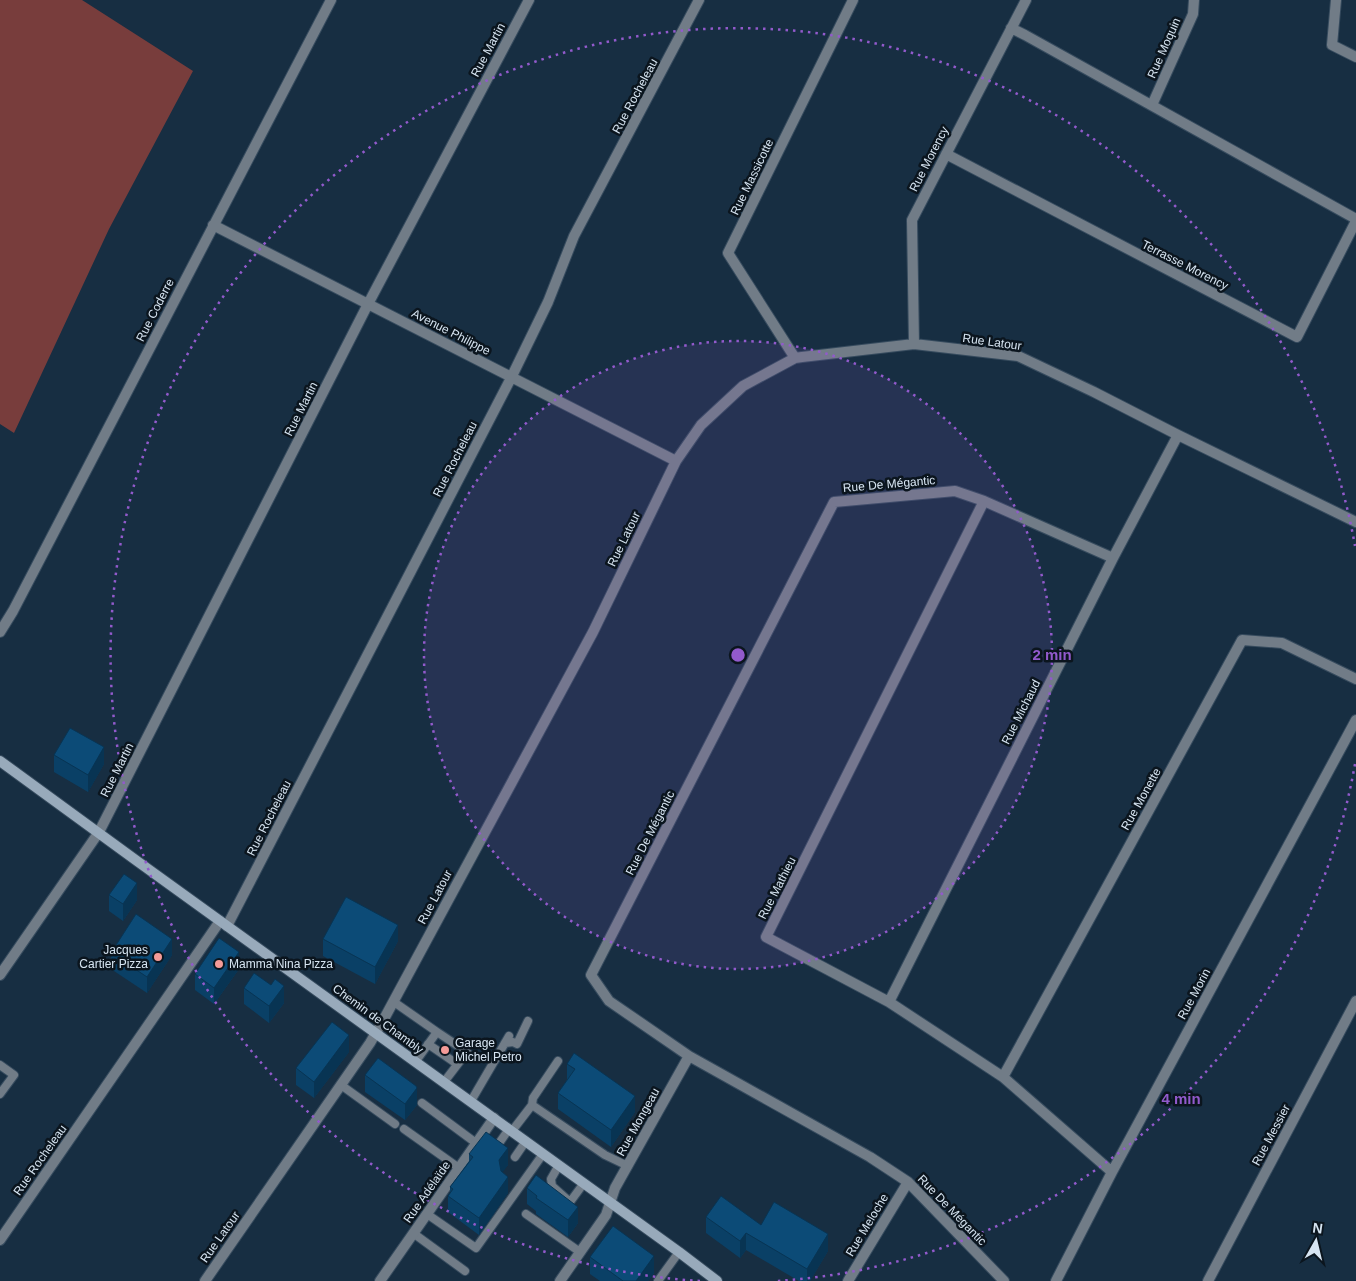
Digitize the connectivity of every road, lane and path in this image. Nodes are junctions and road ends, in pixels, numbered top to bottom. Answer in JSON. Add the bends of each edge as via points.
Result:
{"nodes":[{"id":1,"x":332,"y":0,"type":"edge"},
{"id":2,"x":529,"y":0,"type":"edge"},
{"id":3,"x":700,"y":0,"type":"edge"},
{"id":4,"x":853,"y":0,"type":"edge"},
{"id":5,"x":1026,"y":0,"type":"edge"},
{"id":6,"x":1194,"y":0,"type":"edge"},
{"id":7,"x":1336,"y":0,"type":"edge"},
{"id":8,"x":1011,"y":28,"type":"junction"},
{"id":9,"x":1356,"y":57,"type":"edge"},
{"id":10,"x":1152,"y":105,"type":"junction"},
{"id":11,"x":946,"y":154,"type":"junction"},
{"id":12,"x":1356,"y":220,"type":"edge"},
{"id":13,"x":214,"y":225,"type":"junction"},
{"id":14,"x":368,"y":304,"type":"junction"},
{"id":15,"x":914,"y":344,"type":"junction"},
{"id":16,"x":795,"y":358,"type":"junction"},
{"id":17,"x":511,"y":378,"type":"junction"},
{"id":18,"x":1178,"y":435,"type":"junction"},
{"id":19,"x":676,"y":461,"type":"junction"},
{"id":20,"x":984,"y":500,"type":"junction"},
{"id":21,"x":1356,"y":522,"type":"edge"},
{"id":22,"x":1113,"y":558,"type":"junction"},
{"id":23,"x":0,"y":632,"type":"edge"},
{"id":24,"x":1356,"y":679,"type":"edge"},
{"id":25,"x":1356,"y":720,"type":"edge"},
{"id":26,"x":0,"y":761,"type":"edge"},
{"id":27,"x":99,"y":832,"type":"junction"},
{"id":28,"x":223,"y":924,"type":"junction"},
{"id":29,"x":0,"y":975,"type":"edge"},
{"id":30,"x":1356,"y":1001,"type":"edge"},
{"id":31,"x":394,"y":1002,"type":"junction"},
{"id":32,"x":889,"y":1002,"type":"junction"},
{"id":33,"x":528,"y":1021,"type":"dead end"},
{"id":34,"x":376,"y":1032,"type":"junction"},
{"id":35,"x":438,"y":1032,"type":"junction"},
{"id":36,"x":428,"y":1044,"type":"junction"},
{"id":37,"x":689,"y":1056,"type":"junction"},
{"id":38,"x":558,"y":1060,"type":"dead end"},
{"id":39,"x":416,"y":1061,"type":"junction"},
{"id":40,"x":457,"y":1064,"type":"junction"},
{"id":41,"x":0,"y":1065,"type":"edge"},
{"id":42,"x":1003,"y":1078,"type":"junction"},
{"id":43,"x":444,"y":1082,"type":"junction"},
{"id":44,"x":341,"y":1085,"type":"junction"},
{"id":45,"x":0,"y":1094,"type":"edge"},
{"id":46,"x":471,"y":1101,"type":"junction"},
{"id":47,"x":422,"y":1104,"type":"dead end"},
{"id":48,"x":532,"y":1104,"type":"junction"},
{"id":49,"x":494,"y":1118,"type":"junction"},
{"id":50,"x":395,"y":1124,"type":"dead end"},
{"id":51,"x":404,"y":1129,"type":"dead end"},
{"id":52,"x":511,"y":1130,"type":"junction"},
{"id":53,"x":526,"y":1141,"type":"junction"},
{"id":54,"x":476,"y":1143,"type":"junction"},
{"id":55,"x":494,"y":1149,"type":"edge"},
{"id":56,"x":543,"y":1154,"type":"junction"},
{"id":57,"x":515,"y":1157,"type":"dead end"},
{"id":58,"x":559,"y":1165,"type":"junction"},
{"id":59,"x":628,"y":1166,"type":"junction"},
{"id":60,"x":459,"y":1168,"type":"junction"},
{"id":61,"x":1112,"y":1172,"type":"junction"},
{"id":62,"x":908,"y":1182,"type":"junction"},
{"id":63,"x":584,"y":1183,"type":"junction"},
{"id":64,"x":610,"y":1202,"type":"junction"},
{"id":65,"x":427,"y":1214,"type":"junction"},
{"id":66,"x":526,"y":1214,"type":"dead end"},
{"id":67,"x":413,"y":1233,"type":"junction"},
{"id":68,"x":0,"y":1240,"type":"edge"},
{"id":69,"x":580,"y":1252,"type":"junction"},
{"id":70,"x":679,"y":1252,"type":"junction"},
{"id":71,"x":465,"y":1271,"type":"dead end"},
{"id":72,"x":205,"y":1281,"type":"edge"},
{"id":73,"x":380,"y":1281,"type":"edge"},
{"id":74,"x":560,"y":1281,"type":"edge"},
{"id":75,"x":658,"y":1281,"type":"edge"},
{"id":76,"x":717,"y":1281,"type":"edge"},
{"id":77,"x":848,"y":1281,"type":"edge"},
{"id":78,"x":1004,"y":1281,"type":"edge"},
{"id":79,"x":1056,"y":1281,"type":"edge"},
{"id":80,"x":1208,"y":1281,"type":"edge"}],
"edges":[{"from":1,"to":13,"type":"street","name":"Rue Coderre"},
{"from":2,"to":14,"type":"street","name":"Rue Martin"},
{"from":3,"to":17,"type":"street","name":"Rue Rocheleau","via":[[574,236],[548,302]]},
{"from":4,"to":16,"type":"street","name":"Rue Massicotte","via":[[728,253]]},
{"from":5,"to":8,"type":"street","name":"Rue Morency"},
{"from":6,"to":10,"type":"street","name":"Rue Moquin","via":[[1194,14]]},
{"from":7,"to":9,"type":"street","via":[[1332,45]]},
{"from":8,"to":10,"type":"street","name":"Terrasse Morency"},
{"from":8,"to":11,"type":"street","name":"Rue Morency"},
{"from":10,"to":12,"type":"street","name":"Terrasse Morency"},
{"from":11,"to":12,"type":"street","name":"Terrasse Morency","via":[[1297,337]]},
{"from":11,"to":15,"type":"street","name":"Rue Morency","via":[[912,220]]},
{"from":13,"to":14,"type":"street","name":"Avenue Philippe"},
{"from":13,"to":23,"type":"street","name":"Rue Coderre"},
{"from":14,"to":17,"type":"street","name":"Avenue Philippe"},
{"from":14,"to":27,"type":"street","name":"Rue Martin"},
{"from":15,"to":16,"type":"street","name":"Rue Latour"},
{"from":15,"to":18,"type":"street","name":"Rue Latour","via":[[1018,356]]},
{"from":16,"to":19,"type":"street","name":"Rue Latour","via":[[743,386],[702,425]]},
{"from":17,"to":19,"type":"street","name":"Avenue Philippe"},
{"from":17,"to":28,"type":"street","name":"Rue Rocheleau"},
{"from":18,"to":21,"type":"street","name":"Rue Latour"},
{"from":18,"to":22,"type":"street","name":"Rue Michaud"},
{"from":19,"to":31,"type":"street","name":"Rue Latour","via":[[593,632]]},
{"from":20,"to":22,"type":"street","name":"Rue De Mégantic"},
{"from":20,"to":32,"type":"street","name":"Rue Mathieu","via":[[766,937]]},
{"from":20,"to":37,"type":"street","name":"Rue De Mégantic","via":[[955,491],[834,502],[591,974],[609,1001]]},
{"from":22,"to":32,"type":"street","name":"Rue Michaud"},
{"from":24,"to":42,"type":"street","name":"Rue Monette","via":[[1282,643],[1242,640]]},
{"from":25,"to":61,"type":"street","name":"Rue Morin"},
{"from":26,"to":27,"type":"street","name":"Chemin de Chambly"},
{"from":27,"to":28,"type":"street","name":"Chemin de Chambly"},
{"from":27,"to":29,"type":"street","name":"Rue Martin"},
{"from":28,"to":34,"type":"street","name":"Chemin de Chambly"},
{"from":28,"to":68,"type":"street","name":"Rue Rocheleau"},
{"from":30,"to":80,"type":"street","name":"Rue Messier"},
{"from":31,"to":34,"type":"street","name":"Rue Latour"},
{"from":31,"to":35,"type":"lane"},
{"from":32,"to":42,"type":"street","name":"Rue Mathieu"},
{"from":33,"to":46,"type":"lane","via":[[517,1044],[507,1040]]},
{"from":34,"to":39,"type":"street","name":"Chemin de Chambly"},
{"from":34,"to":44,"type":"street","name":"Rue Latour"},
{"from":35,"to":36,"type":"lane"},
{"from":35,"to":40,"type":"lane","via":[[466,1052]]},
{"from":36,"to":39,"type":"lane"},
{"from":36,"to":40,"type":"lane"},
{"from":37,"to":59,"type":"street","name":"Rue Mongeau"},
{"from":37,"to":62,"type":"street","name":"Rue De Mégantic","via":[[870,1157]]},
{"from":38,"to":48,"type":"lane"},
{"from":39,"to":43,"type":"street","name":"Chemin de Chambly"},
{"from":40,"to":43,"type":"lane"},
{"from":41,"to":45,"type":"lane","via":[[14,1075]]},
{"from":42,"to":61,"type":"street","name":"Rue Mathieu"},
{"from":43,"to":46,"type":"street","name":"Chemin de Chambly"},
{"from":44,"to":50,"type":"lane"},
{"from":44,"to":72,"type":"street","name":"Rue Latour"},
{"from":46,"to":49,"type":"street","name":"Chemin de Chambly"},
{"from":47,"to":54,"type":"lane"},
{"from":48,"to":52,"type":"lane"},
{"from":48,"to":59,"type":"lane","via":[[605,1155]]},
{"from":49,"to":52,"type":"street","name":"Chemin de Chambly"},
{"from":49,"to":54,"type":"street","name":"Rue Adélaïde"},
{"from":51,"to":60,"type":"lane"},
{"from":52,"to":53,"type":"street","name":"Chemin de Chambly"},
{"from":52,"to":55,"type":"lane"},
{"from":53,"to":56,"type":"street","name":"Chemin de Chambly"},
{"from":53,"to":57,"type":"lane"},
{"from":54,"to":60,"type":"street","name":"Rue Adélaïde"},
{"from":56,"to":58,"type":"street","name":"Chemin de Chambly"},
{"from":56,"to":65,"type":"lane","via":[[476,1248]]},
{"from":58,"to":63,"type":"street","name":"Chemin de Chambly"},
{"from":58,"to":63,"type":"lane","via":[[552,1175],[552,1186],[570,1202]]},
{"from":59,"to":64,"type":"street","name":"Rue Mongeau"},
{"from":60,"to":65,"type":"street","name":"Rue Adélaïde"},
{"from":61,"to":79,"type":"street","name":"Rue Morin"},
{"from":62,"to":77,"type":"street","name":"Rue Meloche"},
{"from":62,"to":78,"type":"street","name":"Rue De Mégantic"},
{"from":63,"to":64,"type":"street","name":"Chemin de Chambly"},
{"from":64,"to":69,"type":"street","name":"Rue Mongeau","via":[[606,1216]]},
{"from":64,"to":70,"type":"street","name":"Chemin de Chambly"},
{"from":65,"to":67,"type":"street","name":"Rue Adélaïde"},
{"from":66,"to":69,"type":"lane"},
{"from":67,"to":71,"type":"lane"},
{"from":67,"to":73,"type":"street","name":"Rue Adélaïde"},
{"from":69,"to":74,"type":"street","name":"Rue Mongeau"},
{"from":70,"to":75,"type":"lane"},
{"from":70,"to":76,"type":"street","name":"Chemin de Chambly"}]}
